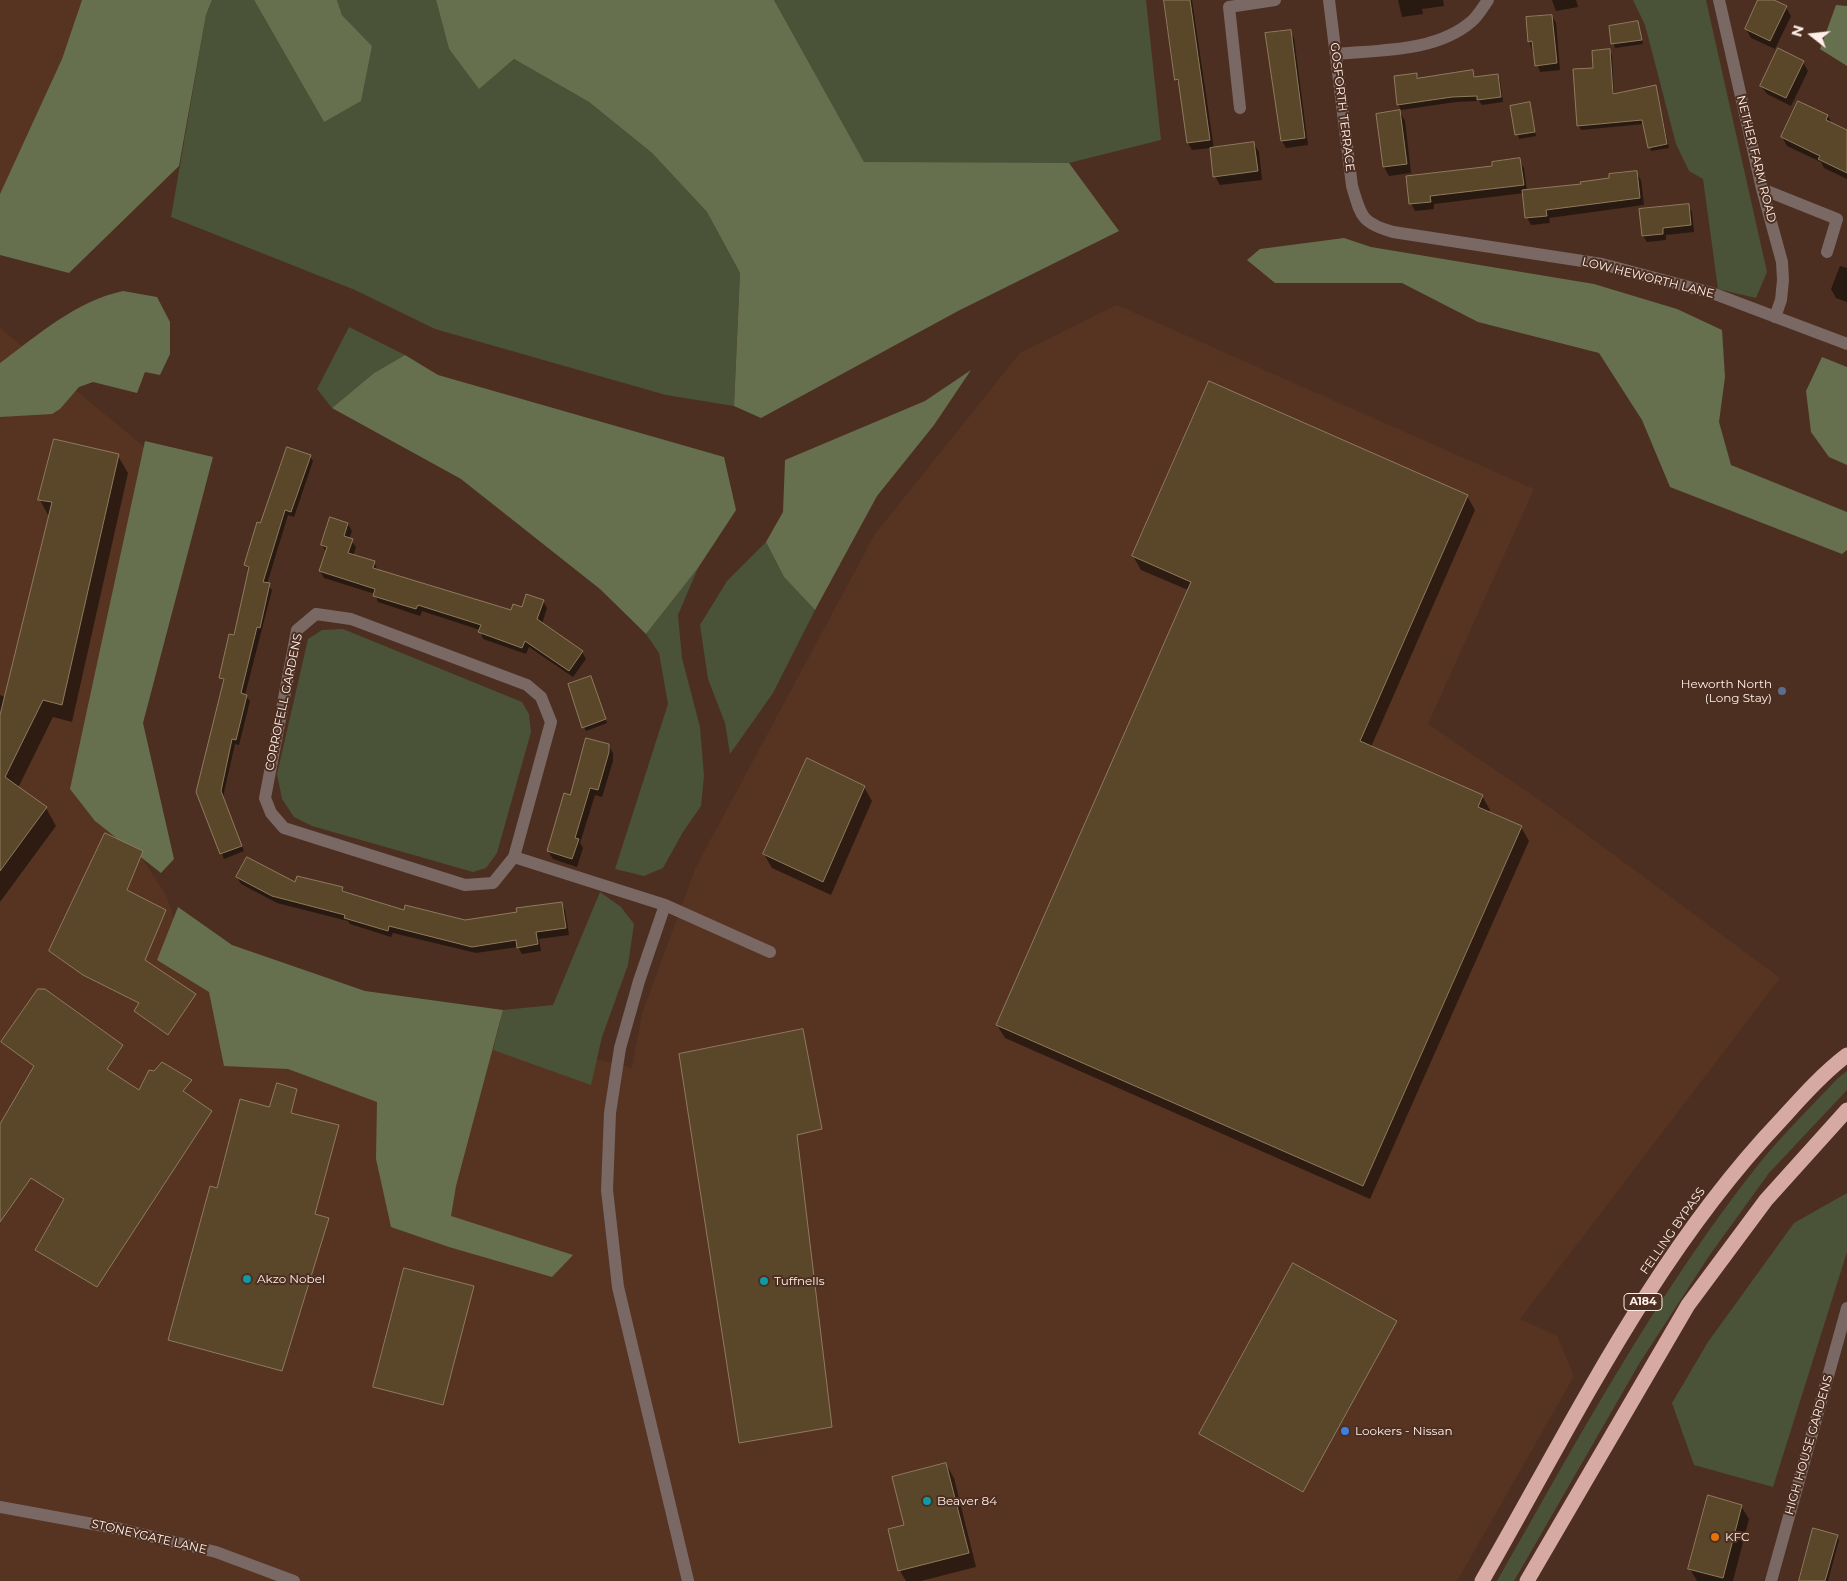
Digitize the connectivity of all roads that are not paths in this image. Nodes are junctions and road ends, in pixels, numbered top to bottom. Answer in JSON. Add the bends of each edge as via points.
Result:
{"nodes":[{"id":1,"x":1274,"y":0,"type":"edge"},
{"id":2,"x":1329,"y":0,"type":"edge"},
{"id":3,"x":1488,"y":0,"type":"edge"},
{"id":4,"x":1719,"y":0,"type":"edge"},
{"id":5,"x":1229,"y":3,"type":"edge"},
{"id":6,"x":1336,"y":54,"type":"junction"},
{"id":7,"x":1240,"y":108,"type":"dead end"},
{"id":8,"x":1762,"y":189,"type":"junction"},
{"id":9,"x":1360,"y":212,"type":"joint"},
{"id":10,"x":1827,"y":252,"type":"dead end"},
{"id":11,"x":1775,"y":317,"type":"junction"},
{"id":12,"x":1847,"y":344,"type":"edge"},
{"id":13,"x":514,"y":857,"type":"junction"},
{"id":14,"x":665,"y":905,"type":"junction"},
{"id":15,"x":770,"y":952,"type":"dead end"},
{"id":16,"x":1847,"y":1054,"type":"edge"},
{"id":17,"x":1847,"y":1110,"type":"edge"},
{"id":18,"x":1847,"y":1308,"type":"edge"},
{"id":19,"x":0,"y":1506,"type":"edge"},
{"id":20,"x":294,"y":1581,"type":"edge"},
{"id":21,"x":688,"y":1581,"type":"edge"},
{"id":22,"x":1482,"y":1581,"type":"edge"},
{"id":23,"x":1527,"y":1581,"type":"edge"},
{"id":24,"x":1771,"y":1581,"type":"edge"}],
"edges":[{"from":1,"to":5,"type":"street"},
{"from":2,"to":6,"type":"street","name":"GOSFORTH TERRACE"},
{"from":3,"to":6,"type":"street","via":[[1472,21],[1450,35],[1424,44]]},
{"from":4,"to":8,"type":"street","name":"NETHER FARM ROAD"},
{"from":5,"to":7,"type":"street"},
{"from":6,"to":9,"type":"street","name":"GOSFORTH TERRACE","via":[[1352,186]]},
{"from":8,"to":10,"type":"street","via":[[1837,219]]},
{"from":8,"to":11,"type":"street","name":"NETHER FARM ROAD","via":[[1784,280]]},
{"from":9,"to":11,"type":"street","name":"LOW HEWORTH LANE","via":[[1373,226],[1392,232],[1602,264],[1712,293]]},
{"from":11,"to":12,"type":"street","name":"LOW HEWORTH LANE"},
{"from":13,"to":13,"type":"street","name":"CORROFELL GARDENS","via":[[493,883],[465,885],[284,828],[265,798],[297,630],[316,614],[351,619],[527,685],[541,697],[551,722]]},
{"from":13,"to":14,"type":"street"},
{"from":14,"to":15,"type":"street"},
{"from":14,"to":21,"type":"street","via":[[620,1048],[610,1113],[607,1190],[618,1287]]},
{"from":16,"to":22,"type":"highway","name":"FELLING BYPASS","number":"A184","via":[[1755,1147],[1677,1249],[1590,1389]]},
{"from":17,"to":23,"type":"highway","via":[[1766,1200],[1688,1305]]},
{"from":18,"to":24,"type":"street","name":"HIGH HOUSE GARDENS"},
{"from":19,"to":20,"type":"street","name":"STONEYGATE LANE","via":[[216,1552]]}]}
